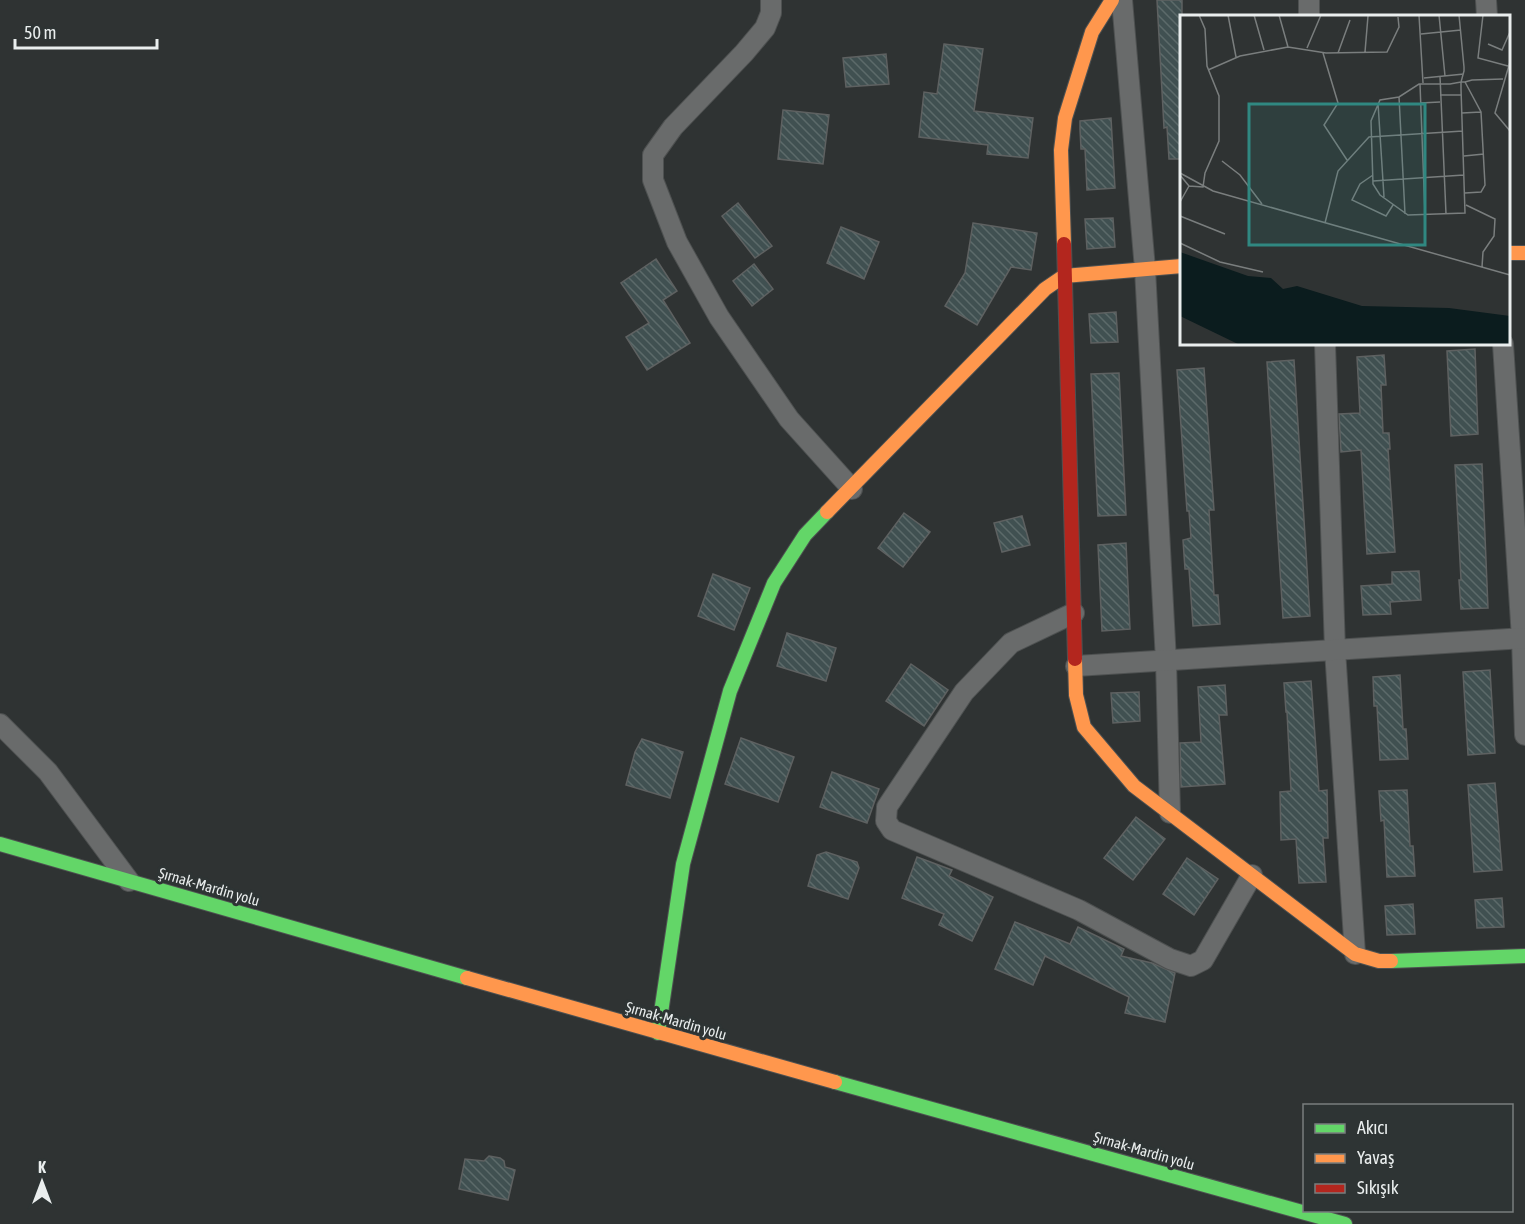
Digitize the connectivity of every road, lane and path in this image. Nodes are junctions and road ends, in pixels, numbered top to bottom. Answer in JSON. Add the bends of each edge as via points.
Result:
{"nodes":[{"id":1,"x":771,"y":0,"type":"edge"},
{"id":2,"x":1112,"y":0,"type":"edge"},
{"id":3,"x":1122,"y":0,"type":"edge"},
{"id":4,"x":1309,"y":0,"type":"edge"},
{"id":5,"x":1486,"y":0,"type":"edge"},
{"id":6,"x":1310,"y":15,"type":"edge"},
{"id":7,"x":1487,"y":15,"type":"edge"},
{"id":8,"x":1180,"y":266,"type":"edge"},
{"id":9,"x":1145,"y":269,"type":"junction"},
{"id":10,"x":1064,"y":276,"type":"junction"},
{"id":11,"x":1325,"y":345,"type":"edge"},
{"id":12,"x":1503,"y":345,"type":"edge"},
{"id":13,"x":852,"y":489,"type":"junction"},
{"id":14,"x":1074,"y":613,"type":"junction"},
{"id":15,"x":1524,"y":638,"type":"edge"},
{"id":16,"x":1335,"y":650,"type":"junction"},
{"id":17,"x":1166,"y":661,"type":"junction"},
{"id":18,"x":1076,"y":666,"type":"junction"},
{"id":19,"x":0,"y":724,"type":"edge"},
{"id":20,"x":1525,"y":735,"type":"edge"},
{"id":21,"x":1170,"y":813,"type":"junction"},
{"id":22,"x":0,"y":844,"type":"edge"},
{"id":23,"x":1252,"y":875,"type":"junction"},
{"id":24,"x":129,"y":881,"type":"junction"},
{"id":25,"x":1355,"y":954,"type":"junction"},
{"id":26,"x":1525,"y":956,"type":"edge"},
{"id":27,"x":658,"y":1033,"type":"junction"},
{"id":28,"x":1345,"y":1224,"type":"edge"}],
"edges":[{"from":1,"to":13,"type":"street","via":[[765,28],[673,127],[653,155],[653,180],[677,242],[719,317],[789,419]]},
{"from":2,"to":10,"type":"street","via":[[1092,32],[1065,118],[1061,150]]},
{"from":3,"to":9,"type":"street"},
{"from":4,"to":6,"type":"street"},
{"from":5,"to":7,"type":"street"},
{"from":8,"to":9,"type":"street"},
{"from":9,"to":10,"type":"street"},
{"from":9,"to":17,"type":"street"},
{"from":10,"to":13,"type":"street","via":[[1045,289]]},
{"from":10,"to":14,"type":"street"},
{"from":11,"to":16,"type":"street"},
{"from":12,"to":15,"type":"street"},
{"from":13,"to":27,"type":"street","via":[[805,536],[774,583],[730,691],[683,864]]},
{"from":14,"to":18,"type":"street"},
{"from":14,"to":23,"type":"street","via":[[1011,643],[964,692],[887,807],[886,821],[892,830],[1079,910],[1170,960],[1191,966],[1203,960]]},
{"from":15,"to":16,"type":"street"},
{"from":15,"to":20,"type":"street"},
{"from":16,"to":17,"type":"street"},
{"from":16,"to":25,"type":"street"},
{"from":17,"to":18,"type":"street"},
{"from":17,"to":21,"type":"street"},
{"from":18,"to":21,"type":"street","via":[[1076,695],[1084,727],[1134,786]]},
{"from":19,"to":24,"type":"street","via":[[48,772]]},
{"from":21,"to":23,"type":"street"},
{"from":22,"to":24,"type":"street","name":"Şırnak-Mardin yolu"},
{"from":23,"to":25,"type":"street"},
{"from":24,"to":27,"type":"street","name":"Şırnak-Mardin yolu"},
{"from":25,"to":26,"type":"street","via":[[1379,961]]},
{"from":27,"to":28,"type":"street","name":"Şırnak-Mardin yolu"}]}
